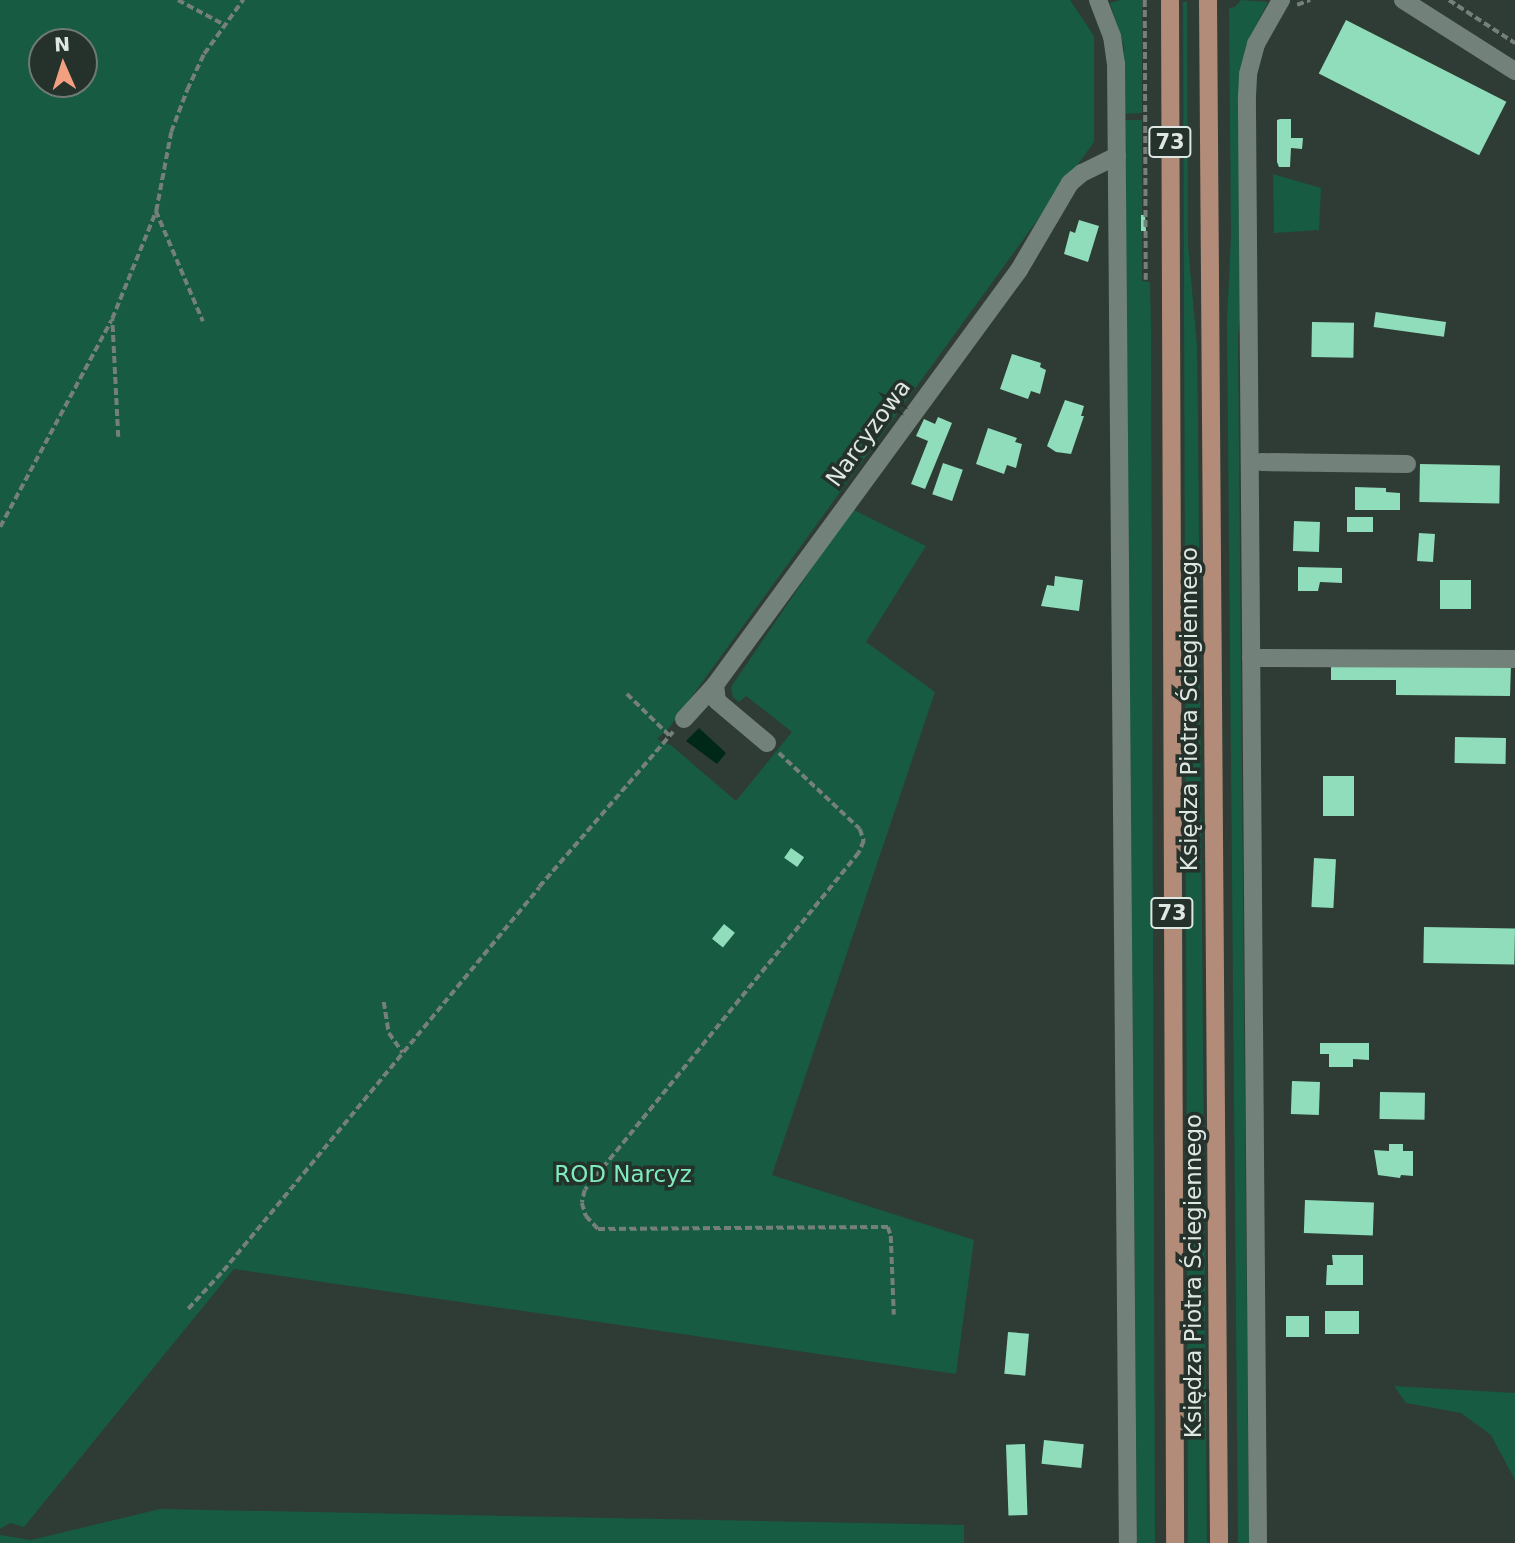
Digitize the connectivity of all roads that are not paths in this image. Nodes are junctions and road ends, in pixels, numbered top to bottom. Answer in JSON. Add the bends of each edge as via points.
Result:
{"nodes":[{"id":1,"x":1098,"y":0,"type":"edge"},
{"id":2,"x":1170,"y":0,"type":"edge"},
{"id":3,"x":1208,"y":0,"type":"edge"},
{"id":4,"x":1404,"y":0,"type":"edge"},
{"id":5,"x":1287,"y":2,"type":"edge"},
{"id":6,"x":1515,"y":71,"type":"edge"},
{"id":7,"x":1117,"y":156,"type":"junction"},
{"id":8,"x":1261,"y":462,"type":"dead end"},
{"id":9,"x":1406,"y":464,"type":"dead end"},
{"id":10,"x":1251,"y":658,"type":"junction"},
{"id":11,"x":1515,"y":659,"type":"edge"},
{"id":12,"x":715,"y":685,"type":"junction"},
{"id":13,"x":684,"y":719,"type":"road end"},
{"id":14,"x":772,"y":747,"type":"road end"},
{"id":15,"x":1128,"y":1543,"type":"edge"},
{"id":16,"x":1175,"y":1543,"type":"edge"},
{"id":17,"x":1219,"y":1543,"type":"edge"},
{"id":18,"x":1258,"y":1543,"type":"edge"}],
"edges":[{"from":1,"to":7,"type":"street","via":[[1112,36],[1116,63]]},
{"from":2,"to":16,"type":"main road","name":"Księdza Piotra Ściegiennego","number":"73"},
{"from":3,"to":17,"type":"main road","name":"Księdza Piotra Ściegiennego","number":"73"},
{"from":4,"to":6,"type":"street"},
{"from":5,"to":10,"type":"street","via":[[1256,44],[1248,74]]},
{"from":7,"to":12,"type":"street","name":"Narcyzowa","via":[[1070,183],[1018,270]]},
{"from":7,"to":15,"type":"street"},
{"from":8,"to":9,"type":"street"},
{"from":10,"to":11,"type":"street"},
{"from":10,"to":18,"type":"street"},
{"from":12,"to":13,"type":"street","name":"Narcyzowa"},
{"from":12,"to":14,"type":"street","via":[[717,701]]}]}
